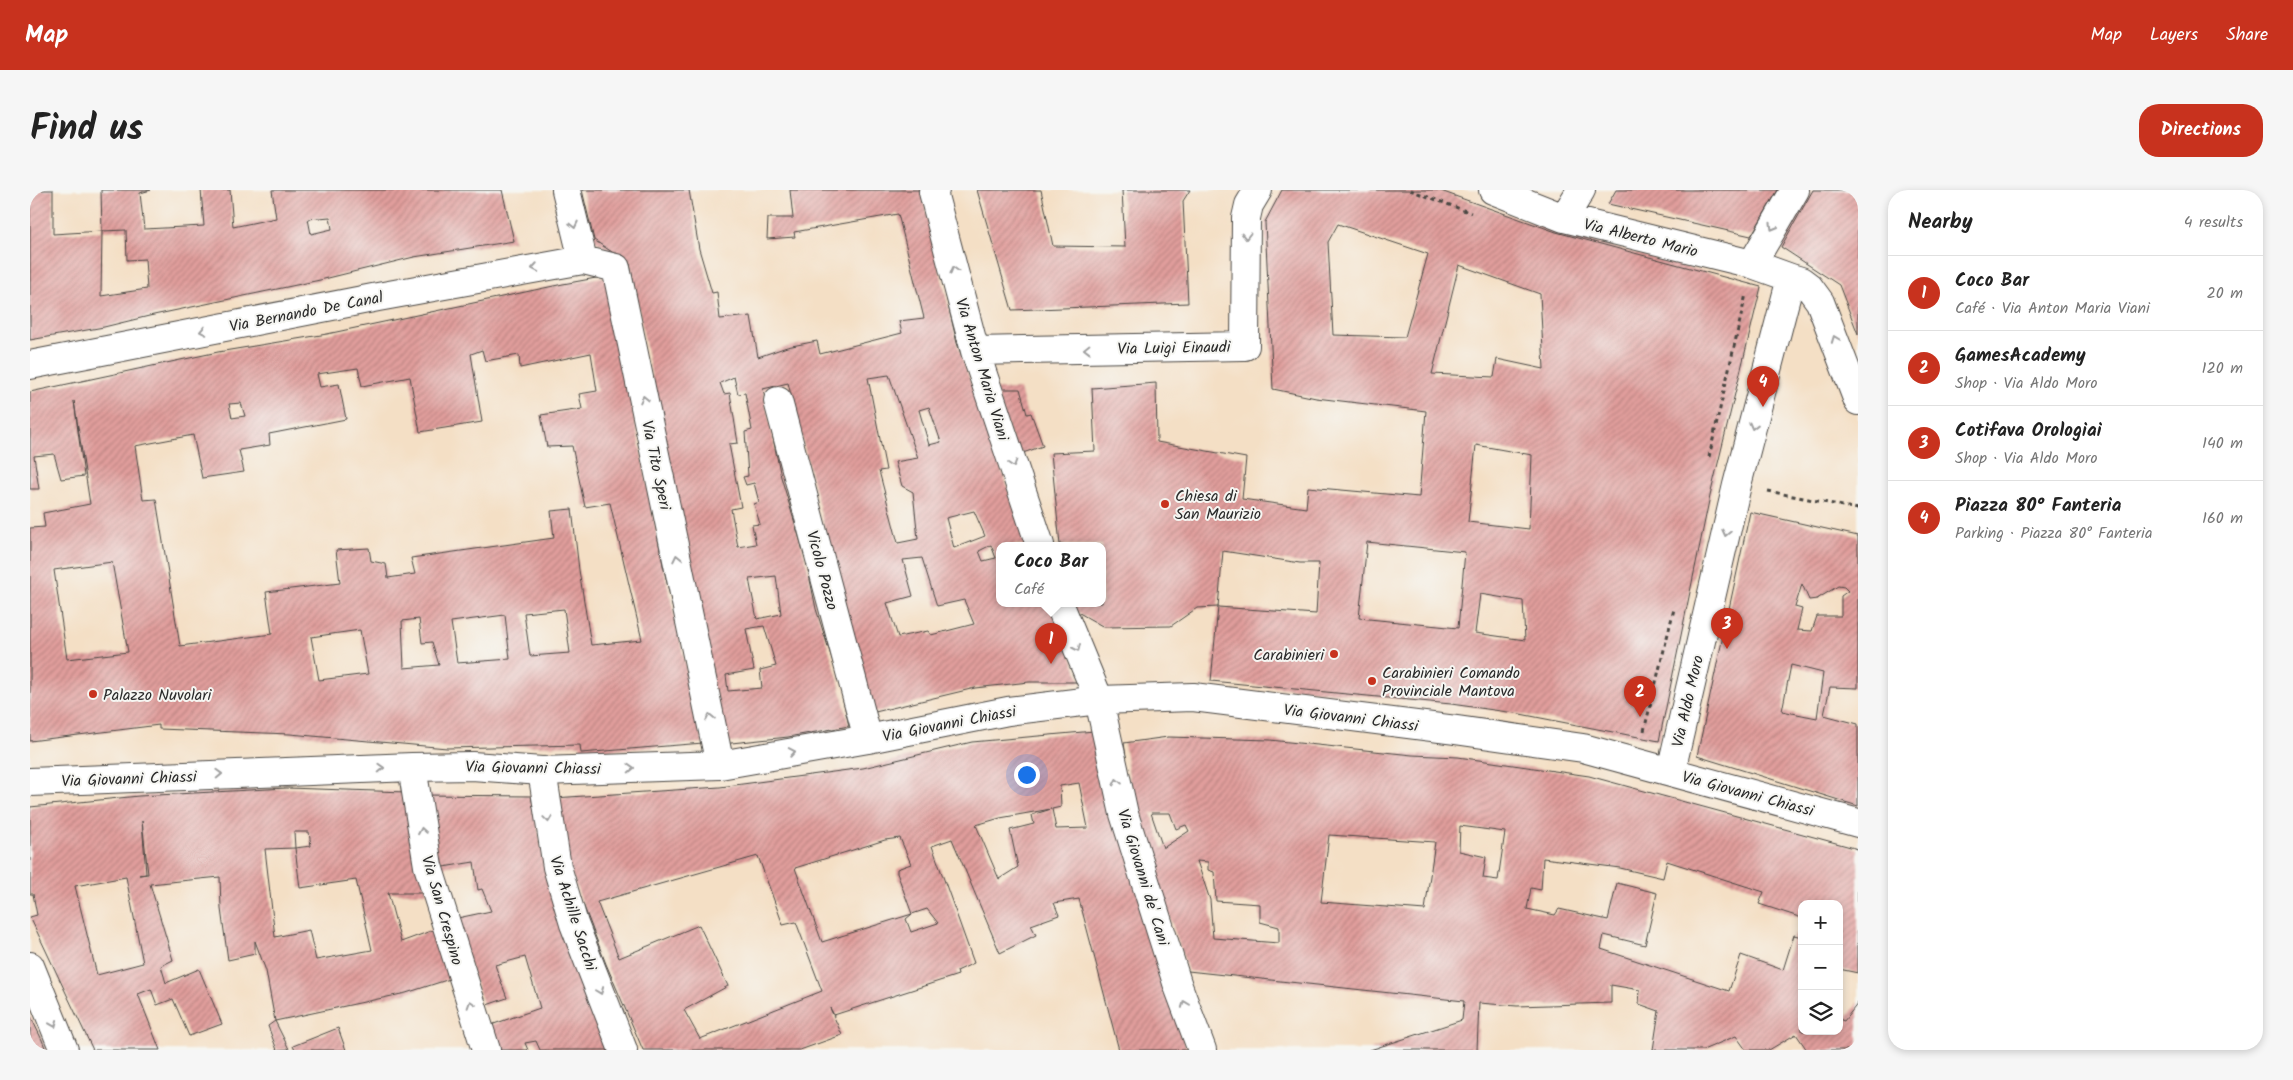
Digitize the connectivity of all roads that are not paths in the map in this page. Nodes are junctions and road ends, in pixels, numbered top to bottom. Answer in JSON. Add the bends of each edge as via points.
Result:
{"nodes":[{"id":1,"x":566,"y":190,"type":"edge"},
{"id":2,"x":1258,"y":190,"type":"edge"},
{"id":3,"x":1492,"y":190,"type":"edge"},
{"id":4,"x":1580,"y":190,"type":"edge"},
{"id":5,"x":1795,"y":190,"type":"edge"},
{"id":6,"x":934,"y":191,"type":"edge"},
{"id":7,"x":1564,"y":218,"type":"junction"},
{"id":8,"x":583,"y":260,"type":"junction"},
{"id":9,"x":1752,"y":264,"type":"junction"},
{"id":10,"x":1791,"y":278,"type":"junction"},
{"id":11,"x":975,"y":351,"type":"junction"},
{"id":12,"x":30,"y":365,"type":"edge"},
{"id":13,"x":778,"y":401,"type":"dead end"},
{"id":14,"x":1858,"y":401,"type":"edge"},
{"id":15,"x":1039,"y":542,"type":"edge"},
{"id":16,"x":1061,"y":607,"type":"edge"},
{"id":17,"x":1100,"y":700,"type":"junction"},
{"id":18,"x":868,"y":739,"type":"junction"},
{"id":19,"x":720,"y":765,"type":"junction"},
{"id":20,"x":412,"y":767,"type":"junction"},
{"id":21,"x":542,"y":771,"type":"junction"},
{"id":22,"x":1671,"y":771,"type":"junction"},
{"id":23,"x":30,"y":782,"type":"edge"},
{"id":24,"x":1858,"y":823,"type":"edge"},
{"id":25,"x":30,"y":966,"type":"edge"},
{"id":26,"x":64,"y":1050,"type":"edge"},
{"id":27,"x":486,"y":1050,"type":"edge"},
{"id":28,"x":623,"y":1050,"type":"edge"},
{"id":29,"x":1202,"y":1050,"type":"edge"}],
"edges":[{"from":1,"to":8,"type":"street","one_way":true},
{"from":2,"to":11,"type":"street","name":"Via Luigi Einaudi","one_way":true,"via":[[1246,218],[1245,346]]},
{"from":3,"to":7,"type":"street","name":"Via Alberto Mario"},
{"from":4,"to":7,"type":"street"},
{"from":5,"to":9,"type":"street","one_way":true},
{"from":11,"to":6,"type":"street","name":"Via Anton Maria Viani","one_way":true},
{"from":7,"to":9,"type":"street","name":"Via Alberto Mario"},
{"from":8,"to":12,"type":"street","name":"Via Bernando De Canal","one_way":true},
{"from":19,"to":8,"type":"street","name":"Via Tito Speri","one_way":true,"via":[[616,268]]},
{"from":9,"to":10,"type":"street","name":"Via Alberto Mario"},
{"from":14,"to":10,"type":"street","name":"Via Alberto Mario","one_way":true,"via":[[1820,302],[1810,287]]},
{"from":10,"to":22,"type":"street","name":"Via Aldo Moro","one_way":true,"via":[[1737,485]]},
{"from":11,"to":15,"type":"street","name":"Via Anton Maria Viani","one_way":true},
{"from":13,"to":18,"type":"street","name":"Vicolo Pozzo"},
{"from":16,"to":17,"type":"street","one_way":true},
{"from":17,"to":18,"type":"street","name":"Via Giovanni Chiassi","via":[[1008,711]]},
{"from":17,"to":22,"type":"street","name":"Via Giovanni Chiassi","via":[[1193,697],[1427,726],[1583,748]]},
{"from":29,"to":17,"type":"street","name":"Via Giovanni de' Cani","one_way":true,"via":[[1178,986],[1124,814]]},
{"from":19,"to":18,"type":"street","name":"Via Giovanni Chiassi","one_way":true},
{"from":21,"to":19,"type":"street","name":"Via Giovanni Chiassi","one_way":true},
{"from":20,"to":21,"type":"street","name":"Via Giovanni Chiassi","via":[[472,766]]},
{"from":23,"to":20,"type":"street","name":"Via Giovanni Chiassi","one_way":true},
{"from":27,"to":20,"type":"street","name":"Via San Crespino","one_way":true,"via":[[428,866]]},
{"from":21,"to":28,"type":"street","name":"Via Achille Sacchi","one_way":true,"via":[[556,867],[574,924]]},
{"from":22,"to":24,"type":"street","name":"Via Giovanni Chiassi"},
{"from":25,"to":26,"type":"street","one_way":true}]}
